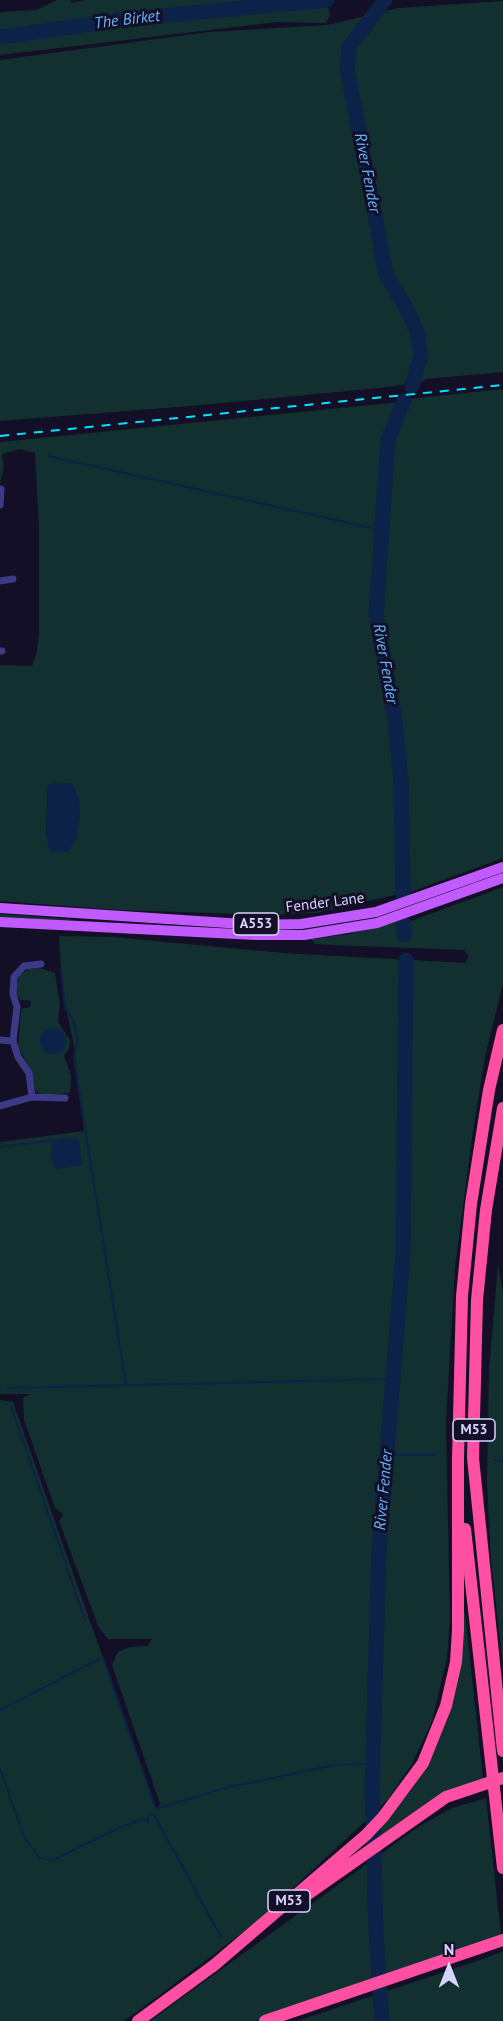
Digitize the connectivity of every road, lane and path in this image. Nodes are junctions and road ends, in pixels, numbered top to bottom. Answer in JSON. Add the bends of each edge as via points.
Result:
{"nodes":[{"id":1,"x":1,"y":489,"type":"edge"},
{"id":2,"x":1,"y":504,"type":"edge"},
{"id":3,"x":12,"y":506,"type":"dead end"},
{"id":4,"x":13,"y":579,"type":"dead end"},
{"id":5,"x":0,"y":580,"type":"edge"},
{"id":6,"x":503,"y":867,"type":"edge"},
{"id":7,"x":503,"y":878,"type":"edge"},
{"id":8,"x":0,"y":908,"type":"edge"},
{"id":9,"x":0,"y":922,"type":"edge"},
{"id":10,"x":41,"y":964,"type":"dead end"},
{"id":11,"x":503,"y":1030,"type":"edge"},
{"id":12,"x":0,"y":1040,"type":"edge"},
{"id":13,"x":13,"y":1041,"type":"junction"},
{"id":14,"x":32,"y":1097,"type":"junction"},
{"id":15,"x":65,"y":1098,"type":"dead end"},
{"id":16,"x":0,"y":1106,"type":"edge"},
{"id":17,"x":503,"y":1108,"type":"edge"},
{"id":18,"x":458,"y":1459,"type":"junction"},
{"id":19,"x":503,"y":1751,"type":"edge"},
{"id":20,"x":503,"y":1778,"type":"edge"},
{"id":21,"x":503,"y":1868,"type":"edge"},
{"id":22,"x":503,"y":1940,"type":"edge"},
{"id":23,"x":212,"y":1967,"type":"junction"},
{"id":24,"x":138,"y":2021,"type":"edge"},
{"id":25,"x":266,"y":2021,"type":"edge"}],
"edges":[{"from":1,"to":2,"type":"street"},
{"from":2,"to":3,"type":"street"},
{"from":4,"to":5,"type":"street"},
{"from":6,"to":8,"type":"main road","name":"Fender Lane","number":"A553","via":[[376,912],[301,924],[258,925]]},
{"from":7,"to":9,"type":"main road","name":"Fender Lane","number":"A553","via":[[377,923],[304,935]]},
{"from":10,"to":13,"type":"street","via":[[24,966],[15,977]]},
{"from":11,"to":18,"type":"highway","number":"M53","via":[[471,1204],[462,1296]]},
{"from":12,"to":13,"type":"street"},
{"from":13,"to":14,"type":"street","via":[[29,1073]]},
{"from":14,"to":15,"type":"street"},
{"from":14,"to":16,"type":"street"},
{"from":17,"to":19,"type":"highway","number":"M53","via":[[486,1210],[477,1300],[473,1458]]},
{"from":18,"to":21,"type":"highway","number":"M53"},
{"from":18,"to":23,"type":"highway","number":"M53","via":[[458,1630],[446,1706],[423,1763],[366,1835]]},
{"from":20,"to":23,"type":"highway","number":"M53","via":[[446,1797]]},
{"from":22,"to":25,"type":"highway"},
{"from":23,"to":24,"type":"highway","number":"M53"}]}
